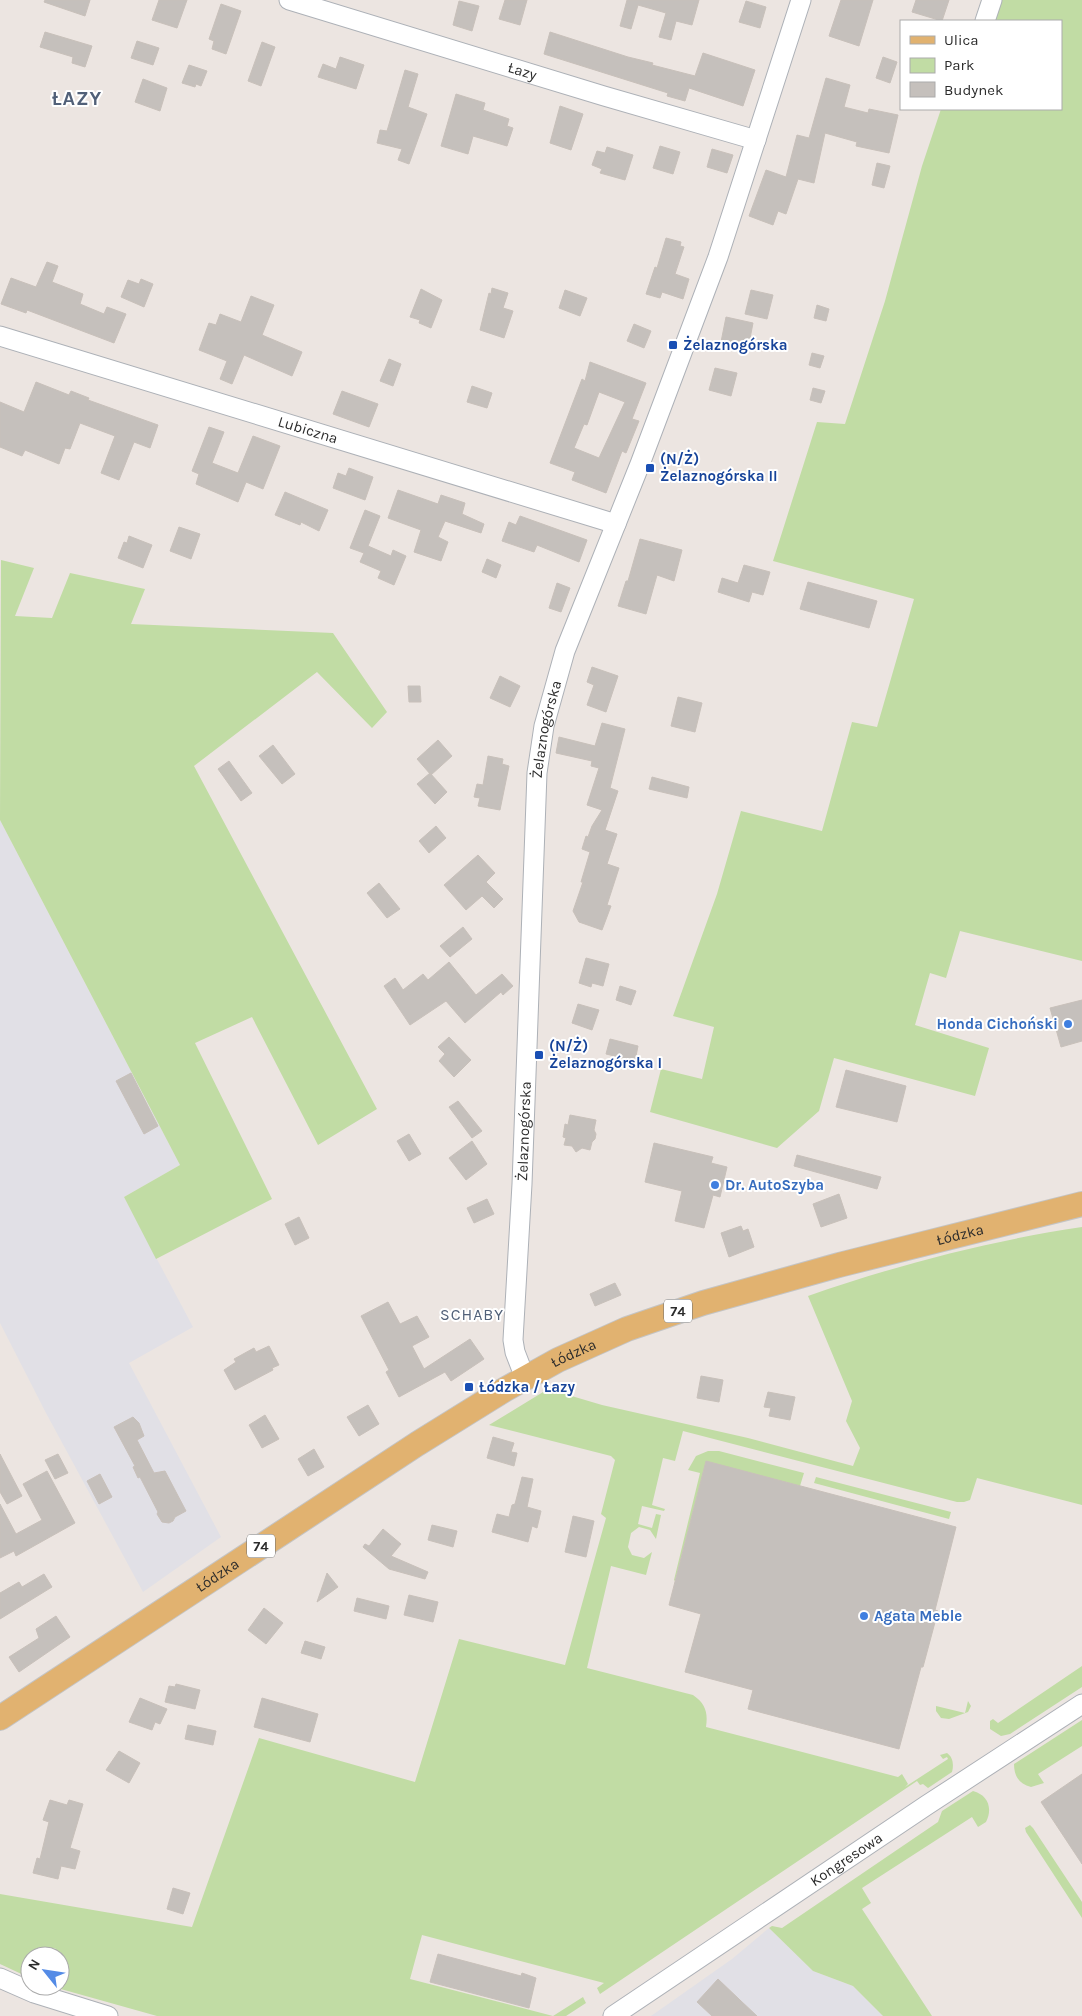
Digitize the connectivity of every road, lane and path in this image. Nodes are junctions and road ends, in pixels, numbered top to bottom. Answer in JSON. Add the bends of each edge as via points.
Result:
{"nodes":[{"id":1,"x":289,"y":0,"type":"edge"},
{"id":2,"x":801,"y":0,"type":"edge"},
{"id":3,"x":992,"y":0,"type":"edge"},
{"id":4,"x":986,"y":20,"type":"edge"},
{"id":5,"x":756,"y":140,"type":"junction"},
{"id":6,"x":0,"y":336,"type":"edge"},
{"id":7,"x":616,"y":524,"type":"junction"},
{"id":8,"x":1082,"y":1204,"type":"edge"},
{"id":9,"x":525,"y":1378,"type":"junction"},
{"id":10,"x":1082,"y":1704,"type":"edge"},
{"id":11,"x":0,"y":1718,"type":"edge"},
{"id":12,"x":0,"y":1978,"type":"edge"},
{"id":13,"x":108,"y":2016,"type":"edge"},
{"id":14,"x":613,"y":2016,"type":"edge"}],
"edges":[{"from":1,"to":5,"type":"street","name":"Łazy"},
{"from":2,"to":5,"type":"street","name":"Żelaznogórska"},
{"from":3,"to":4,"type":"street"},
{"from":5,"to":7,"type":"street","name":"Żelaznogórska","via":[[700,308]]},
{"from":6,"to":7,"type":"street","name":"Lubiczna"},
{"from":7,"to":9,"type":"street","name":"Żelaznogórska","via":[[556,678],[536,774],[522,1184],[513,1340]]},
{"from":8,"to":9,"type":"main road","name":"Łódzka","number":"74","via":[[703,1303],[620,1332]]},
{"from":9,"to":11,"type":"main road","name":"Łódzka","number":"74","via":[[417,1444]]},
{"from":10,"to":14,"type":"street","name":"Kongresowa"},
{"from":12,"to":13,"type":"street","via":[[41,1996]]}]}
